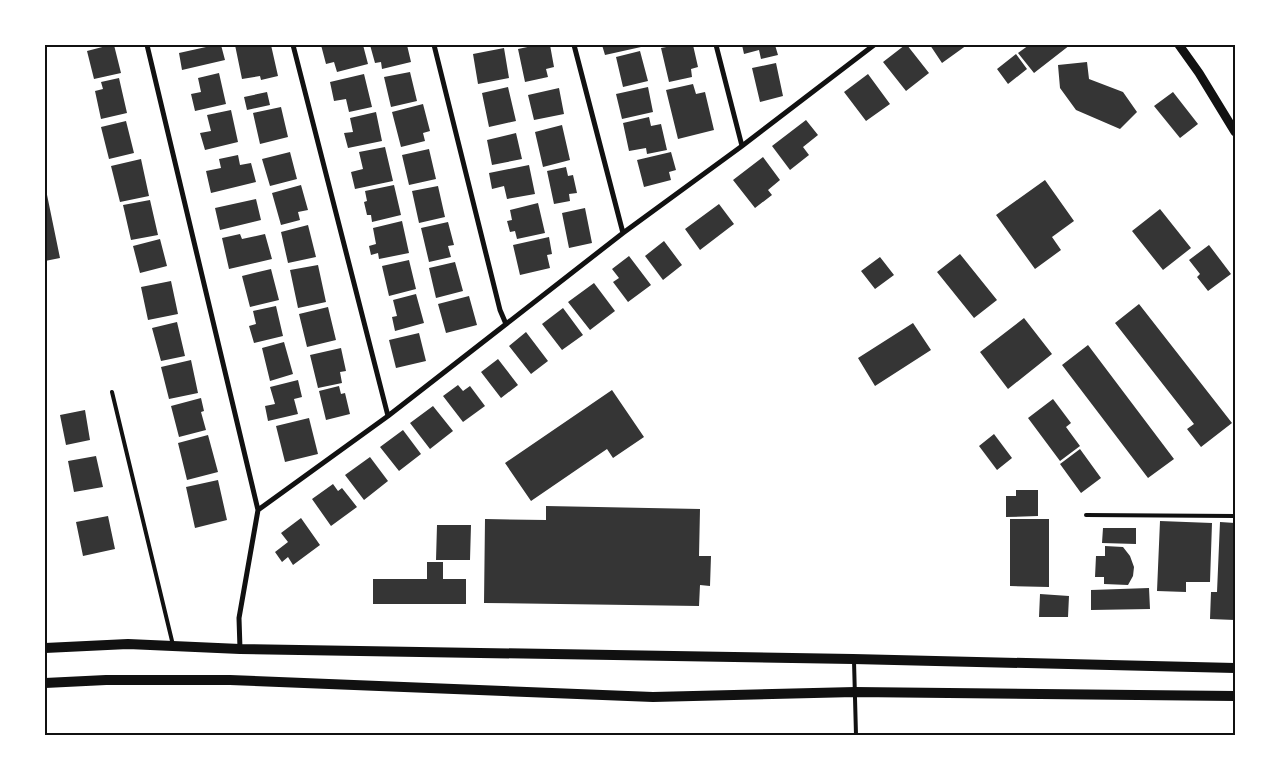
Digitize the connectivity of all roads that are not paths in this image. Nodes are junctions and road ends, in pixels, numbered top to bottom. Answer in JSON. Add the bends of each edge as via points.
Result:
{"nodes":[{"id":1,"x":147,"y":45,"type":"edge"},
{"id":2,"x":293,"y":45,"type":"edge"},
{"id":3,"x":434,"y":45,"type":"edge"},
{"id":4,"x":574,"y":45,"type":"edge"},
{"id":5,"x":716,"y":45,"type":"edge"},
{"id":6,"x":874,"y":45,"type":"edge"},
{"id":7,"x":1179,"y":45,"type":"edge"},
{"id":8,"x":1235,"y":132,"type":"edge"},
{"id":9,"x":742,"y":146,"type":"junction"},
{"id":10,"x":623,"y":233,"type":"junction"},
{"id":11,"x":506,"y":324,"type":"junction"},
{"id":12,"x":112,"y":392,"type":"dead end"},
{"id":13,"x":388,"y":416,"type":"junction"},
{"id":14,"x":258,"y":510,"type":"junction"},
{"id":15,"x":1086,"y":515,"type":"dead end"},
{"id":16,"x":1235,"y":516,"type":"edge"},
{"id":17,"x":173,"y":646,"type":"junction"},
{"id":18,"x":45,"y":648,"type":"edge"},
{"id":19,"x":240,"y":649,"type":"junction"},
{"id":20,"x":854,"y":659,"type":"junction"},
{"id":21,"x":1235,"y":668,"type":"edge"},
{"id":22,"x":45,"y":682,"type":"edge"},
{"id":23,"x":855,"y":692,"type":"junction"},
{"id":24,"x":1235,"y":696,"type":"edge"},
{"id":25,"x":856,"y":735,"type":"edge"}],
"edges":[{"from":1,"to":14,"type":"street"},
{"from":2,"to":13,"type":"street"},
{"from":3,"to":11,"type":"street"},
{"from":4,"to":10,"type":"street"},
{"from":5,"to":9,"type":"street"},
{"from":6,"to":9,"type":"street"},
{"from":7,"to":8,"type":"street"},
{"from":9,"to":10,"type":"street"},
{"from":10,"to":11,"type":"street"},
{"from":11,"to":13,"type":"street"},
{"from":12,"to":17,"type":"lane"},
{"from":13,"to":14,"type":"street"},
{"from":14,"to":19,"type":"street","via":[[239,618]]},
{"from":15,"to":16,"type":"lane"},
{"from":17,"to":18,"type":"main road","via":[[128,644]]},
{"from":17,"to":19,"type":"main road"},
{"from":19,"to":20,"type":"main road"},
{"from":20,"to":21,"type":"main road"},
{"from":20,"to":23,"type":"lane"},
{"from":22,"to":23,"type":"main road","via":[[230,680],[653,697]]},
{"from":23,"to":24,"type":"main road"},
{"from":23,"to":25,"type":"lane"}]}
